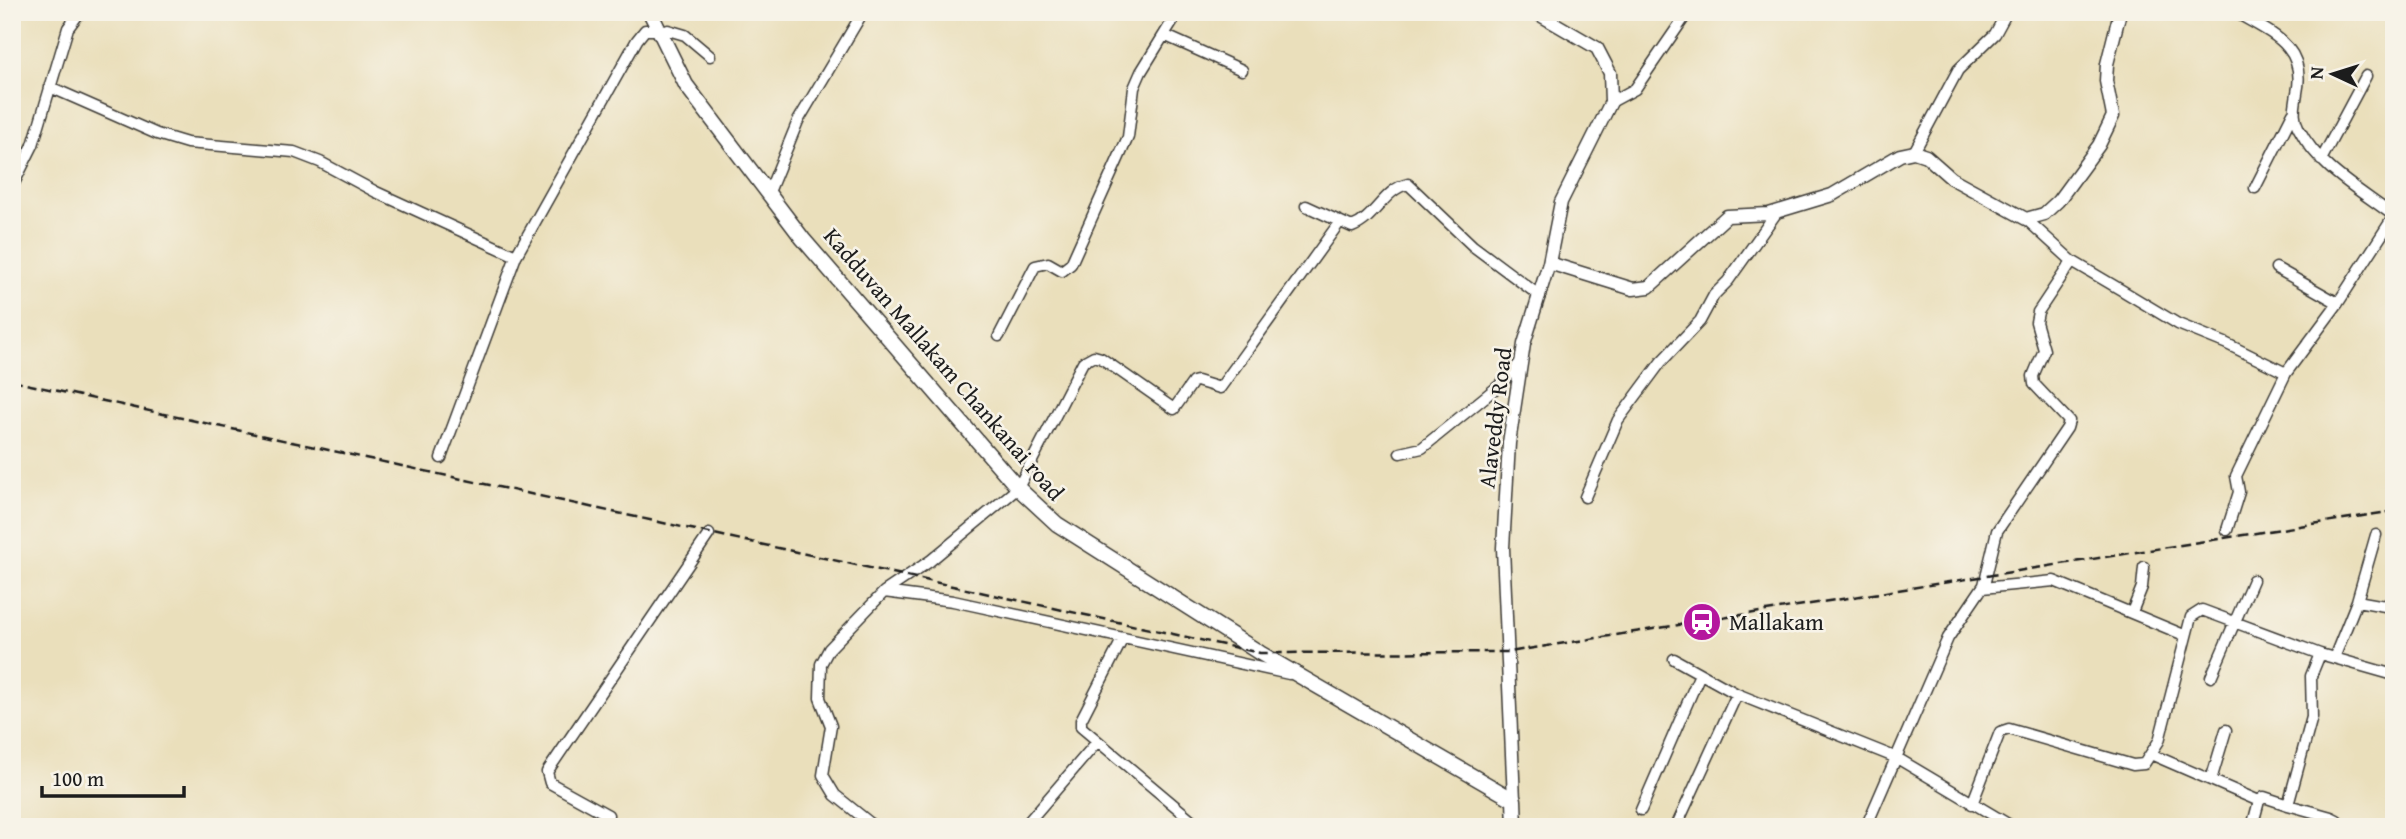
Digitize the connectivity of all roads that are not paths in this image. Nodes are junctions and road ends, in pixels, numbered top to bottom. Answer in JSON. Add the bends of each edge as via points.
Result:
{"nodes":[{"id":1,"x":80,"y":12,"type":"edge"},
{"id":2,"x":650,"y":12,"type":"edge"},
{"id":3,"x":863,"y":12,"type":"edge"},
{"id":4,"x":1178,"y":12,"type":"edge"},
{"id":5,"x":1535,"y":12,"type":"edge"},
{"id":6,"x":1688,"y":12,"type":"edge"},
{"id":7,"x":2007,"y":12,"type":"edge"},
{"id":8,"x":2120,"y":12,"type":"edge"},
{"id":9,"x":2235,"y":12,"type":"edge"},
{"id":10,"x":660,"y":34,"type":"junction"},
{"id":11,"x":1164,"y":35,"type":"junction"},
{"id":12,"x":710,"y":56,"type":"dead end"},
{"id":13,"x":1242,"y":70,"type":"dead end"},
{"id":14,"x":2366,"y":76,"type":"dead end"},
{"id":15,"x":50,"y":87,"type":"junction"},
{"id":16,"x":1611,"y":102,"type":"junction"},
{"id":17,"x":2293,"y":113,"type":"junction"},
{"id":18,"x":1914,"y":152,"type":"junction"},
{"id":19,"x":2321,"y":160,"type":"junction"},
{"id":20,"x":12,"y":187,"type":"edge"},
{"id":21,"x":2255,"y":188,"type":"dead end"},
{"id":22,"x":769,"y":192,"type":"junction"},
{"id":23,"x":2394,"y":193,"type":"edge"},
{"id":24,"x":1307,"y":206,"type":"dead end"},
{"id":25,"x":1777,"y":212,"type":"junction"},
{"id":26,"x":2392,"y":214,"type":"edge"},
{"id":27,"x":2026,"y":219,"type":"junction"},
{"id":28,"x":1339,"y":223,"type":"junction"},
{"id":29,"x":516,"y":256,"type":"junction"},
{"id":30,"x":2072,"y":261,"type":"junction"},
{"id":31,"x":1549,"y":262,"type":"junction"},
{"id":32,"x":2276,"y":268,"type":"dead end"},
{"id":33,"x":1540,"y":296,"type":"junction"},
{"id":34,"x":2338,"y":303,"type":"junction"},
{"id":35,"x":999,"y":336,"type":"dead end"},
{"id":36,"x":1520,"y":363,"type":"junction"},
{"id":37,"x":2286,"y":373,"type":"junction"},
{"id":38,"x":1400,"y":453,"type":"dead end"},
{"id":39,"x":441,"y":458,"type":"dead end"},
{"id":40,"x":1018,"y":488,"type":"junction"},
{"id":41,"x":1585,"y":497,"type":"dead end"},
{"id":42,"x":2227,"y":530,"type":"dead end"},
{"id":43,"x":709,"y":534,"type":"dead end"},
{"id":44,"x":2376,"y":535,"type":"dead end"},
{"id":45,"x":2144,"y":567,"type":"dead end"},
{"id":46,"x":2253,"y":580,"type":"dead end"},
{"id":47,"x":1982,"y":588,"type":"junction"},
{"id":48,"x":884,"y":592,"type":"junction"},
{"id":49,"x":2394,"y":599,"type":"edge"},
{"id":50,"x":2357,"y":601,"type":"junction"},
{"id":51,"x":2132,"y":612,"type":"junction"},
{"id":52,"x":2235,"y":622,"type":"junction"},
{"id":53,"x":2184,"y":635,"type":"junction"},
{"id":54,"x":1123,"y":638,"type":"junction"},
{"id":55,"x":2320,"y":654,"type":"junction"},
{"id":56,"x":2334,"y":658,"type":"junction"},
{"id":57,"x":1674,"y":659,"type":"dead end"},
{"id":58,"x":1700,"y":674,"type":"junction"},
{"id":59,"x":2394,"y":675,"type":"edge"},
{"id":60,"x":2211,"y":677,"type":"dead end"},
{"id":61,"x":1303,"y":678,"type":"junction"},
{"id":62,"x":1737,"y":694,"type":"junction"},
{"id":63,"x":2226,"y":730,"type":"dead end"},
{"id":64,"x":1097,"y":742,"type":"junction"},
{"id":65,"x":2153,"y":755,"type":"junction"},
{"id":66,"x":1897,"y":758,"type":"junction"},
{"id":67,"x":2211,"y":780,"type":"junction"},
{"id":68,"x":1514,"y":800,"type":"junction"},
{"id":69,"x":2259,"y":800,"type":"junction"},
{"id":70,"x":1972,"y":803,"type":"junction"},
{"id":71,"x":2288,"y":806,"type":"junction"},
{"id":72,"x":1642,"y":810,"type":"dead end"},
{"id":73,"x":602,"y":827,"type":"edge"},
{"id":74,"x":875,"y":827,"type":"edge"},
{"id":75,"x":1024,"y":827,"type":"edge"},
{"id":76,"x":1200,"y":827,"type":"edge"},
{"id":77,"x":1516,"y":827,"type":"edge"},
{"id":78,"x":1676,"y":827,"type":"edge"},
{"id":79,"x":1866,"y":827,"type":"edge"},
{"id":80,"x":2013,"y":827,"type":"edge"},
{"id":81,"x":2252,"y":827,"type":"edge"},
{"id":82,"x":2334,"y":827,"type":"edge"}],
"edges":[{"from":1,"to":15,"type":"street","via":[[68,28]]},
{"from":2,"to":10,"type":"main road","name":"Kadduvan Mallakam Chankanai road"},
{"from":3,"to":22,"type":"street","via":[[798,121]]},
{"from":4,"to":11,"type":"street"},
{"from":5,"to":16,"type":"street","via":[[1597,48],[1610,73]]},
{"from":6,"to":16,"type":"street","via":[[1635,89]]},
{"from":7,"to":18,"type":"street","via":[[1995,34],[1958,70]]},
{"from":8,"to":27,"type":"street","via":[[2107,64],[2113,116],[2099,145],[2058,201],[2044,214]]},
{"from":9,"to":17,"type":"street","via":[[2280,38],[2294,54],[2301,70]]},
{"from":10,"to":12,"type":"street","via":[[677,31]]},
{"from":10,"to":22,"type":"main road","name":"Kadduvan Mallakam Chankanai road","via":[[686,85]]},
{"from":10,"to":29,"type":"street","via":[[645,30],[637,40]]},
{"from":11,"to":13,"type":"street"},
{"from":11,"to":35,"type":"street","via":[[1134,88],[1128,137],[1071,264],[1062,271],[1048,263],[1035,265]]},
{"from":14,"to":19,"type":"street"},
{"from":15,"to":20,"type":"street","via":[[33,145]]},
{"from":15,"to":29,"type":"street","via":[[187,143],[294,152]]},
{"from":16,"to":31,"type":"street","name":"Alaveddy Road","via":[[1561,202]]},
{"from":17,"to":19,"type":"street"},
{"from":17,"to":21,"type":"street"},
{"from":18,"to":25,"type":"street","via":[[1900,155],[1832,195]]},
{"from":18,"to":27,"type":"street"},
{"from":19,"to":26,"type":"street"},
{"from":22,"to":40,"type":"main road","name":"Kadduvan Mallakam Chankanai road","via":[[803,239]]},
{"from":23,"to":26,"type":"street"},
{"from":24,"to":28,"type":"street"},
{"from":25,"to":31,"type":"street","via":[[1727,216],[1649,287],[1633,289]]},
{"from":25,"to":41,"type":"street","via":[[1714,295],[1700,321],[1661,362],[1618,420]]},
{"from":26,"to":34,"type":"street"},
{"from":27,"to":30,"type":"street"},
{"from":28,"to":33,"type":"street","via":[[1360,224],[1393,191],[1408,184],[1473,246]]},
{"from":28,"to":40,"type":"street","via":[[1220,388],[1197,380],[1174,409],[1101,358],[1083,362]]},
{"from":29,"to":39,"type":"street"},
{"from":30,"to":37,"type":"street","via":[[2178,324]]},
{"from":30,"to":47,"type":"street","via":[[2038,312],[2036,322],[2044,350],[2034,376],[2034,384],[2069,421],[1997,531]]},
{"from":31,"to":33,"type":"street","name":"Alaveddy Road"},
{"from":32,"to":34,"type":"street"},
{"from":33,"to":36,"type":"street","name":"Alaveddy Road"},
{"from":34,"to":37,"type":"street"},
{"from":36,"to":38,"type":"street","via":[[1422,448]]},
{"from":36,"to":68,"type":"street","name":"Alaveddy Road","via":[[1509,443],[1503,548]]},
{"from":37,"to":42,"type":"street","via":[[2236,476],[2239,492]]},
{"from":40,"to":48,"type":"street","via":[[930,561]]},
{"from":40,"to":61,"type":"main road","name":"Kadduvan Mallakam Chankanai road","via":[[1057,524]]},
{"from":43,"to":73,"type":"street","via":[[547,772],[550,783],[608,815]]},
{"from":44,"to":50,"type":"street"},
{"from":45,"to":51,"type":"street"},
{"from":46,"to":52,"type":"street"},
{"from":47,"to":51,"type":"street","via":[[2054,581]]},
{"from":47,"to":66,"type":"street","via":[[1948,638]]},
{"from":48,"to":54,"type":"street","via":[[953,601]]},
{"from":48,"to":74,"type":"street","via":[[829,649],[821,664],[820,698],[831,726],[823,775],[835,795]]},
{"from":49,"to":50,"type":"street","via":[[2385,606]]},
{"from":50,"to":56,"type":"street"},
{"from":51,"to":53,"type":"street"},
{"from":52,"to":53,"type":"street","via":[[2202,610],[2191,617]]},
{"from":52,"to":55,"type":"street"},
{"from":52,"to":60,"type":"street"},
{"from":53,"to":65,"type":"street"},
{"from":54,"to":61,"type":"street"},
{"from":54,"to":64,"type":"street","via":[[1081,720],[1081,727]]},
{"from":55,"to":56,"type":"street"},
{"from":55,"to":71,"type":"street","via":[[2311,676],[2312,717]]},
{"from":56,"to":59,"type":"street"},
{"from":57,"to":58,"type":"street"},
{"from":58,"to":62,"type":"street"},
{"from":58,"to":72,"type":"street"},
{"from":61,"to":68,"type":"main road","name":"Kadduvan Mallakam Chankanai road"},
{"from":62,"to":66,"type":"street"},
{"from":62,"to":78,"type":"street"},
{"from":63,"to":67,"type":"street"},
{"from":64,"to":75,"type":"street"},
{"from":64,"to":76,"type":"street"},
{"from":65,"to":67,"type":"street"},
{"from":65,"to":70,"type":"street","via":[[2144,764],[2133,765],[2009,729],[2000,732]]},
{"from":66,"to":70,"type":"street"},
{"from":66,"to":79,"type":"street"},
{"from":67,"to":69,"type":"street"},
{"from":68,"to":77,"type":"main road"},
{"from":69,"to":71,"type":"street","via":[[2264,797]]},
{"from":69,"to":81,"type":"street"},
{"from":70,"to":80,"type":"street"},
{"from":71,"to":82,"type":"street","via":[[2331,817],[2337,820]]}]}
